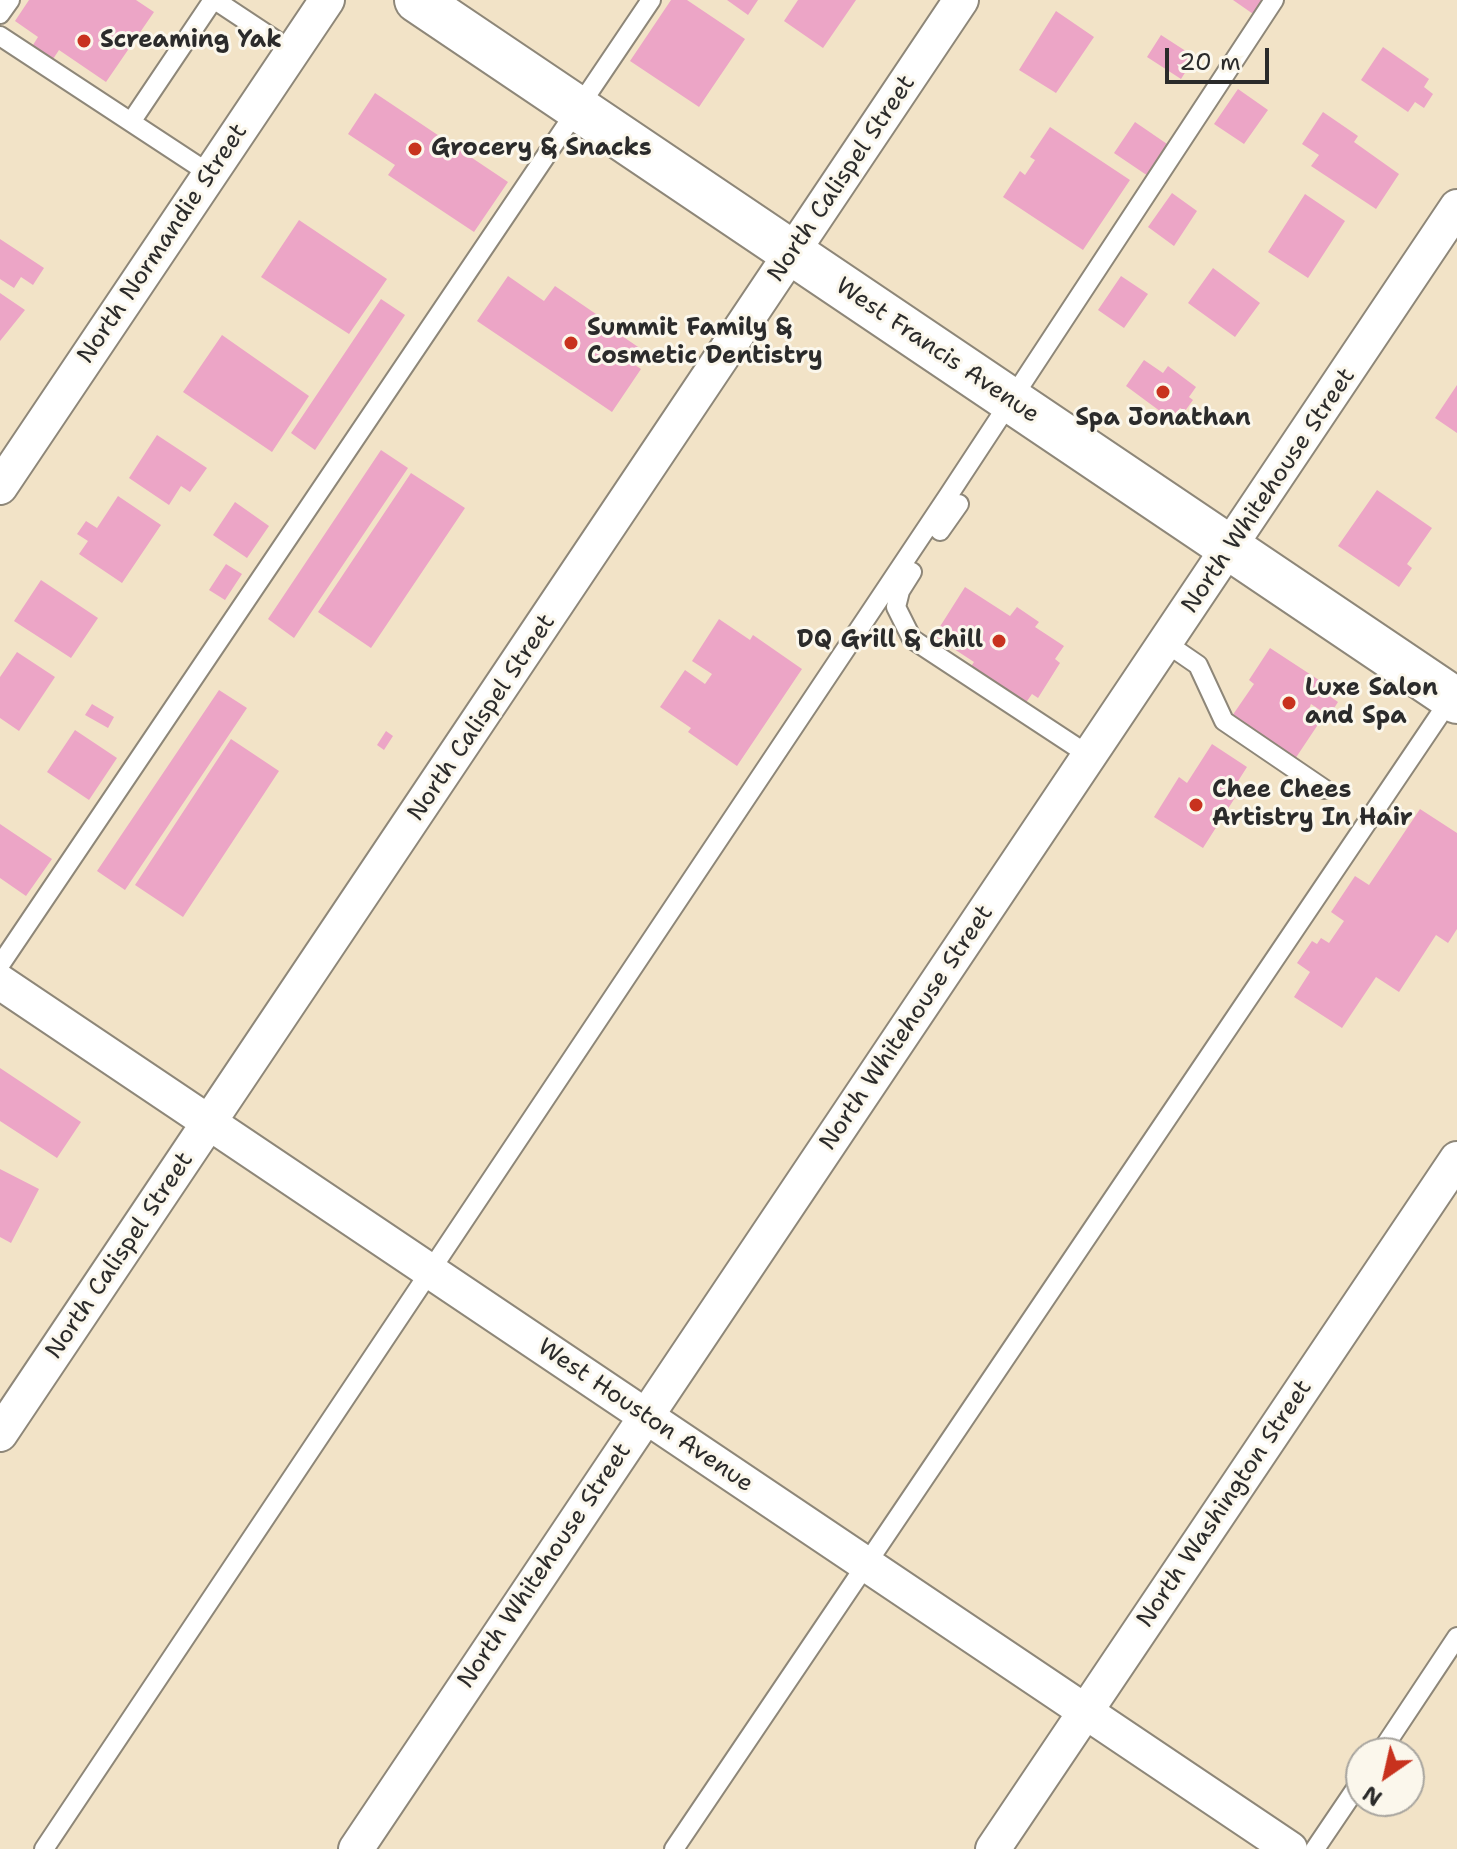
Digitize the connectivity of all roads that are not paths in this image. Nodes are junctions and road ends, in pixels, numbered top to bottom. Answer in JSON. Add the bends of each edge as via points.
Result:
{"nodes":[{"id":1,"x":10,"y":0,"type":"edge"},
{"id":2,"x":214,"y":0,"type":"edge"},
{"id":3,"x":327,"y":0,"type":"edge"},
{"id":4,"x":417,"y":0,"type":"edge"},
{"id":5,"x":651,"y":0,"type":"edge"},
{"id":6,"x":961,"y":0,"type":"edge"},
{"id":7,"x":1274,"y":0,"type":"edge"},
{"id":8,"x":0,"y":14,"type":"edge"},
{"id":9,"x":0,"y":36,"type":"edge"},
{"id":10,"x":292,"y":51,"type":"junction"},
{"id":11,"x":578,"y":110,"type":"junction"},
{"id":12,"x":131,"y":122,"type":"junction"},
{"id":13,"x":210,"y":174,"type":"junction"},
{"id":14,"x":1457,"y":207,"type":"edge"},
{"id":15,"x":793,"y":254,"type":"junction"},
{"id":16,"x":1011,"y":401,"type":"junction"},
{"id":17,"x":0,"y":487,"type":"edge"},
{"id":18,"x":959,"y":504,"type":"dead end"},
{"id":19,"x":1231,"y":548,"type":"junction"},
{"id":20,"x":1166,"y":643,"type":"junction"},
{"id":21,"x":1455,"y":696,"type":"edge"},
{"id":22,"x":1090,"y":756,"type":"junction"},
{"id":23,"x":1324,"y":789,"type":"dead end"},
{"id":24,"x":0,"y":965,"type":"edge"},
{"id":25,"x":0,"y":982,"type":"edge"},
{"id":26,"x":210,"y":1123,"type":"junction"},
{"id":27,"x":1457,"y":1159,"type":"edge"},
{"id":28,"x":431,"y":1272,"type":"junction"},
{"id":29,"x":645,"y":1416,"type":"junction"},
{"id":30,"x":0,"y":1434,"type":"edge"},
{"id":31,"x":865,"y":1564,"type":"junction"},
{"id":32,"x":1457,"y":1637,"type":"edge"},
{"id":33,"x":1086,"y":1712,"type":"junction"},
{"id":34,"x":1391,"y":1737,"type":"edge"},
{"id":35,"x":1345,"y":1805,"type":"edge"},
{"id":36,"x":44,"y":1849,"type":"edge"},
{"id":37,"x":356,"y":1849,"type":"edge"},
{"id":38,"x":674,"y":1849,"type":"edge"},
{"id":39,"x":993,"y":1849,"type":"edge"},
{"id":40,"x":1290,"y":1849,"type":"edge"},
{"id":41,"x":1315,"y":1849,"type":"edge"}],
"edges":[{"from":1,"to":8,"type":"lane"},
{"from":2,"to":10,"type":"lane"},
{"from":2,"to":12,"type":"lane"},
{"from":3,"to":10,"type":"street","name":"North Normandie Street"},
{"from":4,"to":11,"type":"main road","name":"West Francis Avenue"},
{"from":5,"to":11,"type":"lane"},
{"from":6,"to":15,"type":"street","name":"North Calispel Street"},
{"from":7,"to":16,"type":"lane"},
{"from":9,"to":12,"type":"lane"},
{"from":10,"to":13,"type":"street","name":"North Normandie Street"},
{"from":11,"to":15,"type":"main road","name":"West Francis Avenue"},
{"from":11,"to":24,"type":"lane"},
{"from":12,"to":13,"type":"lane"},
{"from":13,"to":17,"type":"street","name":"North Normandie Street"},
{"from":14,"to":19,"type":"street","name":"North Whitehouse Street"},
{"from":15,"to":16,"type":"main road","name":"West Francis Avenue"},
{"from":15,"to":26,"type":"street","name":"North Calispel Street"},
{"from":16,"to":19,"type":"main road","name":"West Francis Avenue"},
{"from":16,"to":28,"type":"lane"},
{"from":18,"to":22,"type":"lane","via":[[900,591],[896,607],[902,623],[926,651]]},
{"from":19,"to":20,"type":"street","name":"North Whitehouse Street"},
{"from":19,"to":21,"type":"main road","name":"West Francis Avenue"},
{"from":20,"to":22,"type":"street","name":"North Whitehouse Street"},
{"from":20,"to":23,"type":"lane","via":[[1198,665],[1224,721]]},
{"from":21,"to":31,"type":"lane"},
{"from":22,"to":29,"type":"street","name":"North Whitehouse Street"},
{"from":25,"to":26,"type":"street","name":"West Houston Avenue"},
{"from":26,"to":28,"type":"street","name":"West Houston Avenue"},
{"from":26,"to":30,"type":"street","name":"North Calispel Street"},
{"from":27,"to":33,"type":"street","name":"North Washington Street"},
{"from":28,"to":29,"type":"street","name":"West Houston Avenue"},
{"from":28,"to":36,"type":"lane"},
{"from":29,"to":31,"type":"street","name":"West Houston Avenue"},
{"from":29,"to":37,"type":"street","name":"North Whitehouse Street"},
{"from":31,"to":33,"type":"street","name":"West Houston Avenue"},
{"from":31,"to":38,"type":"lane"},
{"from":32,"to":34,"type":"lane"},
{"from":33,"to":39,"type":"street","name":"North Washington Street"},
{"from":33,"to":40,"type":"street","name":"West Houston Avenue"},
{"from":35,"to":41,"type":"lane"}]}
